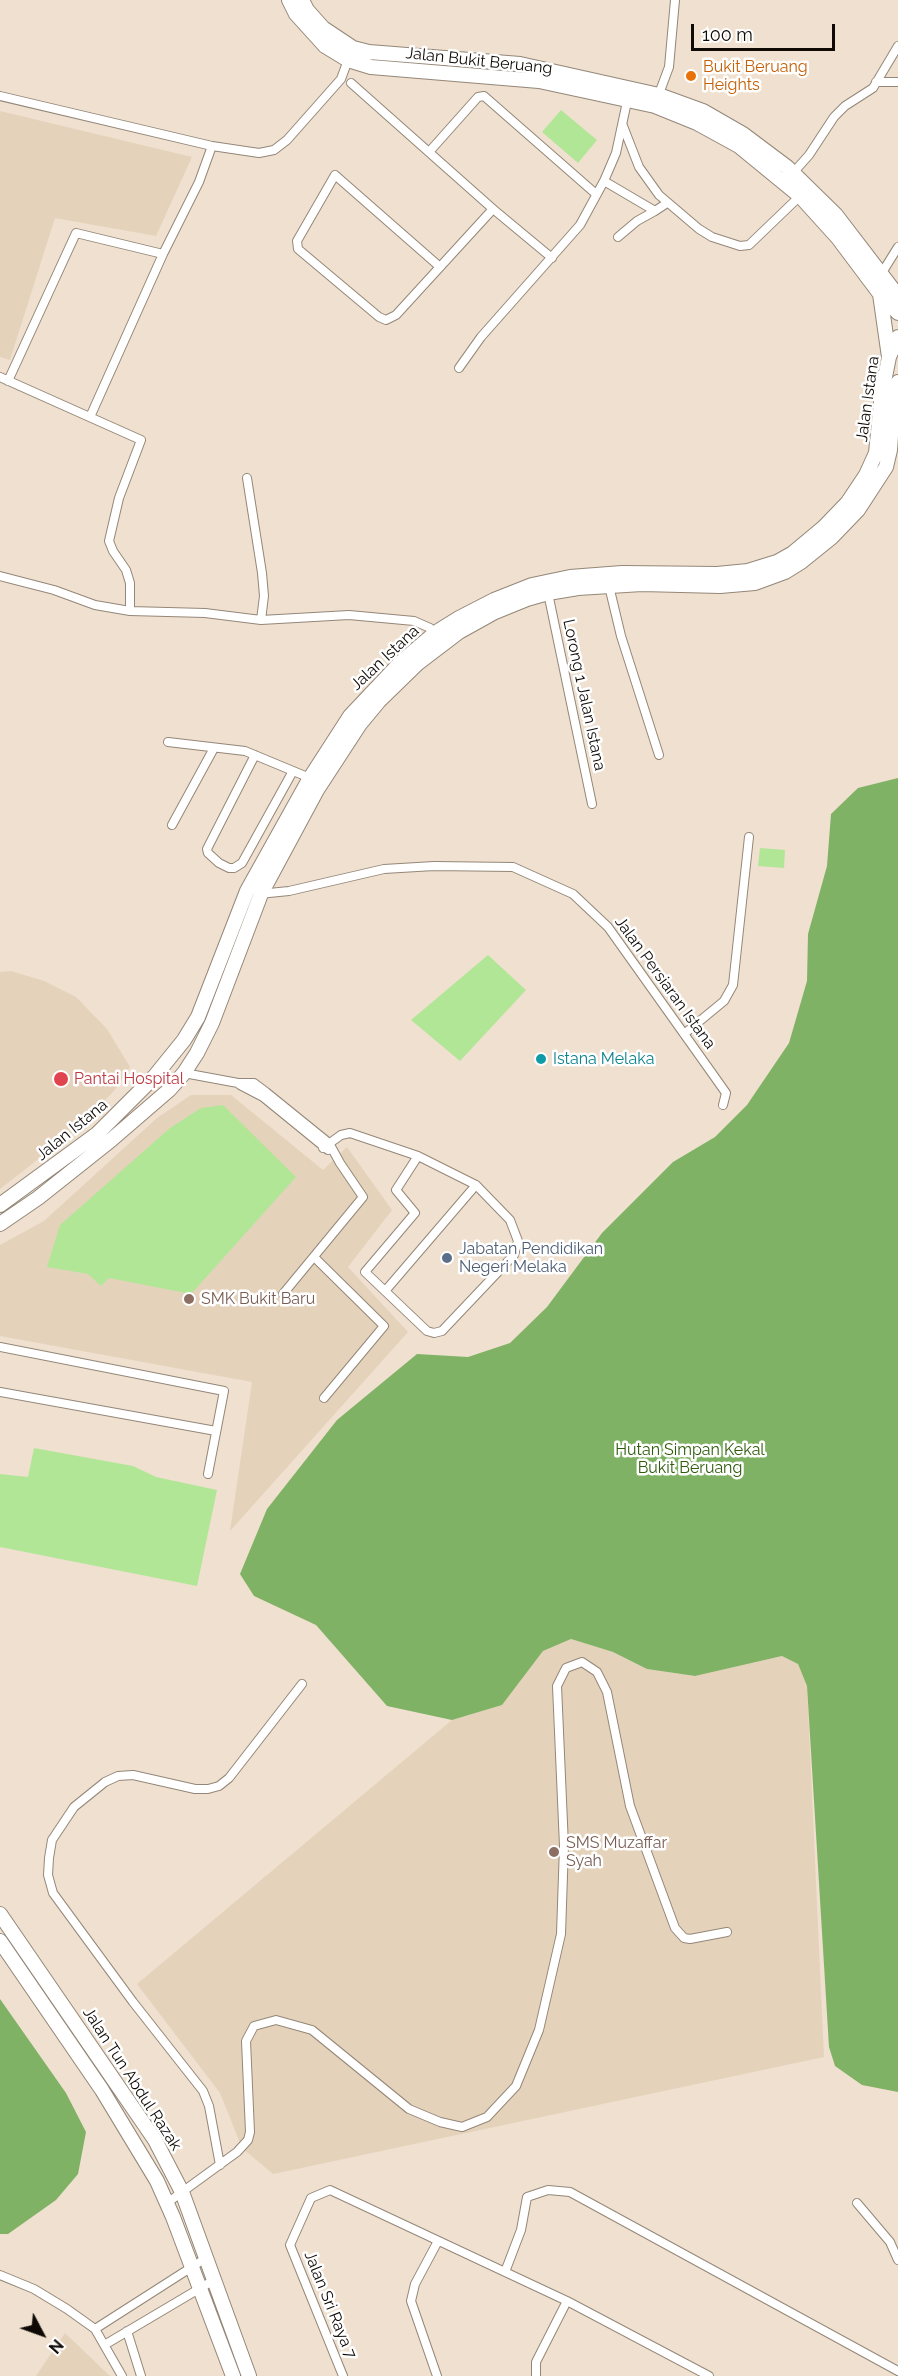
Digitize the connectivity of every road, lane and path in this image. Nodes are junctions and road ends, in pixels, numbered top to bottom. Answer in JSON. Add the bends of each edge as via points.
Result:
{"nodes":[{"id":1,"x":289,"y":0,"type":"edge"},
{"id":2,"x":302,"y":0,"type":"edge"},
{"id":3,"x":675,"y":0,"type":"edge"},
{"id":4,"x":898,"y":46,"type":"edge"},
{"id":5,"x":348,"y":60,"type":"junction"},
{"id":6,"x":876,"y":82,"type":"junction"},
{"id":7,"x":898,"y":82,"type":"edge"},
{"id":8,"x":351,"y":83,"type":"dead end"},
{"id":9,"x":629,"y":93,"type":"junction"},
{"id":10,"x":0,"y":96,"type":"edge"},
{"id":11,"x":657,"y":100,"type":"junction"},
{"id":12,"x":623,"y":126,"type":"junction"},
{"id":13,"x":212,"y":146,"type":"junction"},
{"id":14,"x":429,"y":152,"type":"junction"},
{"id":15,"x":793,"y":173,"type":"junction"},
{"id":16,"x":604,"y":181,"type":"junction"},
{"id":17,"x":596,"y":194,"type":"junction"},
{"id":18,"x":800,"y":196,"type":"junction"},
{"id":19,"x":667,"y":203,"type":"junction"},
{"id":20,"x":493,"y":209,"type":"junction"},
{"id":21,"x":656,"y":211,"type":"junction"},
{"id":22,"x":618,"y":237,"type":"dead end"},
{"id":23,"x":898,"y":247,"type":"edge"},
{"id":24,"x":163,"y":254,"type":"junction"},
{"id":25,"x":552,"y":258,"type":"junction"},
{"id":26,"x":440,"y":267,"type":"junction"},
{"id":27,"x":880,"y":276,"type":"junction"},
{"id":28,"x":880,"y":294,"type":"junction"},
{"id":29,"x":898,"y":296,"type":"edge"},
{"id":30,"x":898,"y":313,"type":"edge"},
{"id":31,"x":898,"y":337,"type":"edge"},
{"id":32,"x":889,"y":357,"type":"junction"},
{"id":33,"x":459,"y":368,"type":"dead end"},
{"id":34,"x":4,"y":379,"type":"edge"},
{"id":35,"x":897,"y":388,"type":"edge"},
{"id":36,"x":90,"y":417,"type":"junction"},
{"id":37,"x":248,"y":478,"type":"dead end"},
{"id":38,"x":0,"y":576,"type":"edge"},
{"id":39,"x":609,"y":586,"type":"junction"},
{"id":40,"x":548,"y":593,"type":"junction"},
{"id":41,"x":130,"y":611,"type":"junction"},
{"id":42,"x":261,"y":620,"type":"junction"},
{"id":43,"x":439,"y":638,"type":"junction"},
{"id":44,"x":168,"y":742,"type":"dead end"},
{"id":45,"x":214,"y":748,"type":"junction"},
{"id":46,"x":255,"y":755,"type":"junction"},
{"id":47,"x":659,"y":755,"type":"dead end"},
{"id":48,"x":293,"y":771,"type":"junction"},
{"id":49,"x":310,"y":778,"type":"junction"},
{"id":50,"x":592,"y":804,"type":"dead end"},
{"id":51,"x":172,"y":825,"type":"dead end"},
{"id":52,"x":749,"y":837,"type":"dead end"},
{"id":53,"x":254,"y":892,"type":"junction"},
{"id":54,"x":207,"y":994,"type":"junction"},
{"id":55,"x":684,"y":1034,"type":"junction"},
{"id":56,"x":184,"y":1073,"type":"junction"},
{"id":57,"x":723,"y":1105,"type":"dead end"},
{"id":58,"x":119,"y":1113,"type":"junction"},
{"id":59,"x":326,"y":1145,"type":"junction"},
{"id":60,"x":418,"y":1156,"type":"junction"},
{"id":61,"x":476,"y":1185,"type":"junction"},
{"id":62,"x":0,"y":1205,"type":"edge"},
{"id":63,"x":0,"y":1224,"type":"edge"},
{"id":64,"x":314,"y":1257,"type":"junction"},
{"id":65,"x":386,"y":1290,"type":"junction"},
{"id":66,"x":283,"y":1294,"type":"dead end"},
{"id":67,"x":0,"y":1347,"type":"edge"},
{"id":68,"x":0,"y":1392,"type":"edge"},
{"id":69,"x":324,"y":1398,"type":"dead end"},
{"id":70,"x":216,"y":1431,"type":"junction"},
{"id":71,"x":208,"y":1474,"type":"dead end"},
{"id":72,"x":302,"y":1684,"type":"dead end"},
{"id":73,"x":0,"y":1914,"type":"edge"},
{"id":74,"x":727,"y":1932,"type":"dead end"},
{"id":75,"x":0,"y":1941,"type":"edge"},
{"id":76,"x":220,"y":2165,"type":"junction"},
{"id":77,"x":182,"y":2192,"type":"junction"},
{"id":78,"x":167,"y":2203,"type":"junction"},
{"id":79,"x":857,"y":2203,"type":"dead end"},
{"id":80,"x":438,"y":2241,"type":"junction"},
{"id":81,"x":206,"y":2258,"type":"junction"},
{"id":82,"x":898,"y":2260,"type":"edge"},
{"id":83,"x":192,"y":2267,"type":"junction"},
{"id":84,"x":505,"y":2272,"type":"junction"},
{"id":85,"x":0,"y":2275,"type":"edge"},
{"id":86,"x":214,"y":2280,"type":"junction"},
{"id":87,"x":199,"y":2288,"type":"junction"},
{"id":88,"x":567,"y":2301,"type":"junction"},
{"id":89,"x":95,"y":2329,"type":"junction"},
{"id":90,"x":127,"y":2331,"type":"junction"},
{"id":91,"x":106,"y":2344,"type":"junction"},
{"id":92,"x":898,"y":2371,"type":"edge"},
{"id":93,"x":122,"y":2376,"type":"edge"},
{"id":94,"x":141,"y":2376,"type":"edge"},
{"id":95,"x":233,"y":2376,"type":"edge"},
{"id":96,"x":249,"y":2376,"type":"edge"},
{"id":97,"x":343,"y":2376,"type":"edge"},
{"id":98,"x":437,"y":2376,"type":"edge"},
{"id":99,"x":536,"y":2376,"type":"edge"},
{"id":100,"x":709,"y":2376,"type":"edge"}],
"edges":[{"from":1,"to":5,"type":"main road","name":"Jalan Bukit Beruang","via":[[296,14],[325,46]]},
{"from":2,"to":9,"type":"main road","name":"Jalan Bukit Beruang","via":[[323,28],[353,48],[520,64]]},
{"from":3,"to":11,"type":"street","via":[[669,67]]},
{"from":4,"to":6,"type":"street"},
{"from":5,"to":9,"type":"main road","name":"Jalan Bukit Beruang","via":[[371,67]]},
{"from":5,"to":13,"type":"street","via":[[341,79],[274,150],[259,153]]},
{"from":6,"to":7,"type":"street"},
{"from":6,"to":15,"type":"street","via":[[834,117]]},
{"from":8,"to":14,"type":"street"},
{"from":9,"to":11,"type":"main road","name":"Jalan Bukit Beruang"},
{"from":9,"to":12,"type":"street"},
{"from":10,"to":13,"type":"street"},
{"from":11,"to":15,"type":"main road","name":"Jalan Bukit Beruang","via":[[703,111],[743,134]]},
{"from":11,"to":18,"type":"main road","name":"Jalan Bukit Beruang","via":[[739,146]]},
{"from":12,"to":16,"type":"street"},
{"from":12,"to":19,"type":"street","via":[[639,167]]},
{"from":13,"to":24,"type":"street","via":[[199,182]]},
{"from":14,"to":17,"type":"street","via":[[478,97],[484,96]]},
{"from":14,"to":20,"type":"street"},
{"from":15,"to":27,"type":"main road","name":"Jalan Bukit Beruang","via":[[836,215]]},
{"from":16,"to":17,"type":"street"},
{"from":16,"to":21,"type":"street"},
{"from":17,"to":25,"type":"street","via":[[580,225]]},
{"from":18,"to":19,"type":"street","via":[[745,246],[712,237]]},
{"from":18,"to":28,"type":"main road","name":"Jalan Bukit Beruang"},
{"from":19,"to":21,"type":"street"},
{"from":20,"to":25,"type":"street"},
{"from":20,"to":26,"type":"street"},
{"from":21,"to":22,"type":"street"},
{"from":23,"to":27,"type":"street"},
{"from":24,"to":34,"type":"street","via":[[76,233]]},
{"from":24,"to":36,"type":"street"},
{"from":25,"to":33,"type":"street","via":[[481,337]]},
{"from":26,"to":26,"type":"street","via":[[335,175],[298,236],[298,249],[386,320],[396,315]]},
{"from":27,"to":29,"type":"main road","name":"Jalan Bukit Beruang"},
{"from":28,"to":30,"type":"main road","name":"Jalan Bukit Beruang"},
{"from":28,"to":32,"type":"main road"},
{"from":31,"to":32,"type":"main road","name":"Jalan Istana"},
{"from":32,"to":43,"type":"main road","name":"Jalan Istana","via":[[876,453],[866,475],[848,502],[793,553],[748,571],[622,573],[532,585],[494,600]]},
{"from":34,"to":36,"type":"street"},
{"from":35,"to":39,"type":"main road","name":"Jalan Istana","via":[[886,467],[858,510],[801,562],[755,583]]},
{"from":36,"to":41,"type":"street","via":[[142,443],[119,498],[109,540],[130,583]]},
{"from":37,"to":42,"type":"street","via":[[262,573]]},
{"from":38,"to":41,"type":"street","via":[[96,605]]},
{"from":39,"to":40,"type":"main road","name":"Jalan Istana"},
{"from":39,"to":47,"type":"street"},
{"from":40,"to":43,"type":"main road","name":"Jalan Istana"},
{"from":40,"to":50,"type":"street","name":"Lorong 1 Jalan Istana"},
{"from":41,"to":42,"type":"street","via":[[205,613]]},
{"from":42,"to":43,"type":"street","via":[[349,615],[414,621]]},
{"from":43,"to":49,"type":"main road","name":"Jalan Istana","via":[[401,662],[350,716]]},
{"from":43,"to":53,"type":"main road","name":"Jalan Istana","via":[[355,731]]},
{"from":44,"to":45,"type":"street"},
{"from":45,"to":46,"type":"street"},
{"from":45,"to":51,"type":"street"},
{"from":46,"to":48,"type":"street"},
{"from":46,"to":48,"type":"street","via":[[207,849],[219,863],[234,868],[242,863]]},
{"from":48,"to":49,"type":"street"},
{"from":49,"to":53,"type":"main road","name":"Jalan Istana"},
{"from":52,"to":55,"type":"street","via":[[733,985],[724,1001]]},
{"from":53,"to":54,"type":"main road","name":"Jalan Istana"},
{"from":53,"to":55,"type":"street","name":"Jalan Persiaran Istana","via":[[289,891],[384,870],[513,867],[573,894],[608,927]]},
{"from":53,"to":56,"type":"main road","name":"Jalan Istana","via":[[213,1023]]},
{"from":54,"to":56,"type":"main road","via":[[202,1020],[180,1065]]},
{"from":54,"to":58,"type":"main road","name":"Jalan Istana","via":[[184,1040]]},
{"from":55,"to":57,"type":"street","name":"Jalan Persiaran Istana","via":[[726,1093]]},
{"from":56,"to":58,"type":"main road","via":[[168,1074],[148,1096]]},
{"from":56,"to":59,"type":"street","via":[[238,1083]]},
{"from":56,"to":63,"type":"main road","name":"Jalan Istana","via":[[111,1140]]},
{"from":58,"to":62,"type":"main road","name":"Jalan Istana","via":[[97,1134]]},
{"from":59,"to":60,"type":"street","via":[[350,1133]]},
{"from":59,"to":64,"type":"street","via":[[363,1197]]},
{"from":60,"to":61,"type":"street"},
{"from":60,"to":65,"type":"street","via":[[396,1190],[415,1213],[365,1272]]},
{"from":61,"to":65,"type":"street"},
{"from":61,"to":65,"type":"street","via":[[510,1220],[518,1241],[514,1255],[442,1331],[434,1334],[426,1331]]},
{"from":64,"to":66,"type":"street"},
{"from":64,"to":69,"type":"street","via":[[384,1326]]},
{"from":67,"to":70,"type":"street","via":[[224,1391]]},
{"from":68,"to":70,"type":"street"},
{"from":70,"to":71,"type":"street"},
{"from":72,"to":76,"type":"street","via":[[219,1786],[195,1789],[133,1775],[111,1779],[68,1815],[52,1840],[48,1875],[53,1893],[203,2091]]},
{"from":73,"to":77,"type":"main road","name":"Jalan Tun Abdul Razak","via":[[155,2140]]},
{"from":74,"to":76,"type":"street","via":[[690,1940],[675,1928],[630,1806],[607,1692],[597,1672],[582,1662],[566,1668],[557,1686],[564,1846],[561,1934],[539,2030],[516,2086],[487,2117],[462,2127],[440,2122],[409,2109],[312,2030],[276,2020],[254,2026],[246,2041],[250,2132],[243,2148]]},
{"from":75,"to":78,"type":"main road","name":"Jalan Tun Abdul Razak","via":[[102,2090]]},
{"from":76,"to":77,"type":"street"},
{"from":77,"to":78,"type":"street"},
{"from":77,"to":81,"type":"main road","name":"Jalan Tun Abdul Razak"},
{"from":78,"to":83,"type":"main road","name":"Jalan Tun Abdul Razak"},
{"from":79,"to":82,"type":"street","via":[[890,2242]]},
{"from":80,"to":84,"type":"street"},
{"from":80,"to":97,"type":"street","name":"Jalan Sri Raya 7","via":[[330,2190],[311,2198],[290,2245]]},
{"from":80,"to":98,"type":"street","via":[[415,2284],[411,2301]]},
{"from":81,"to":83,"type":"street"},
{"from":81,"to":86,"type":"main road","name":"Jalan Tun Abdul Razak"},
{"from":83,"to":87,"type":"main road","name":"Jalan Tun Abdul Razak"},
{"from":83,"to":89,"type":"street"},
{"from":84,"to":88,"type":"street"},
{"from":84,"to":92,"type":"street","via":[[521,2230],[527,2197],[548,2190],[570,2192]]},
{"from":85,"to":89,"type":"street","via":[[34,2289]]},
{"from":86,"to":87,"type":"street"},
{"from":86,"to":96,"type":"main road","name":"Jalan Tun Abdul Razak"},
{"from":87,"to":90,"type":"street"},
{"from":87,"to":95,"type":"main road","name":"Jalan Tun Abdul Razak"},
{"from":88,"to":99,"type":"street","via":[[536,2362]]},
{"from":88,"to":100,"type":"street"},
{"from":89,"to":91,"type":"street"},
{"from":90,"to":91,"type":"street"},
{"from":90,"to":94,"type":"street"},
{"from":91,"to":93,"type":"street"}]}
